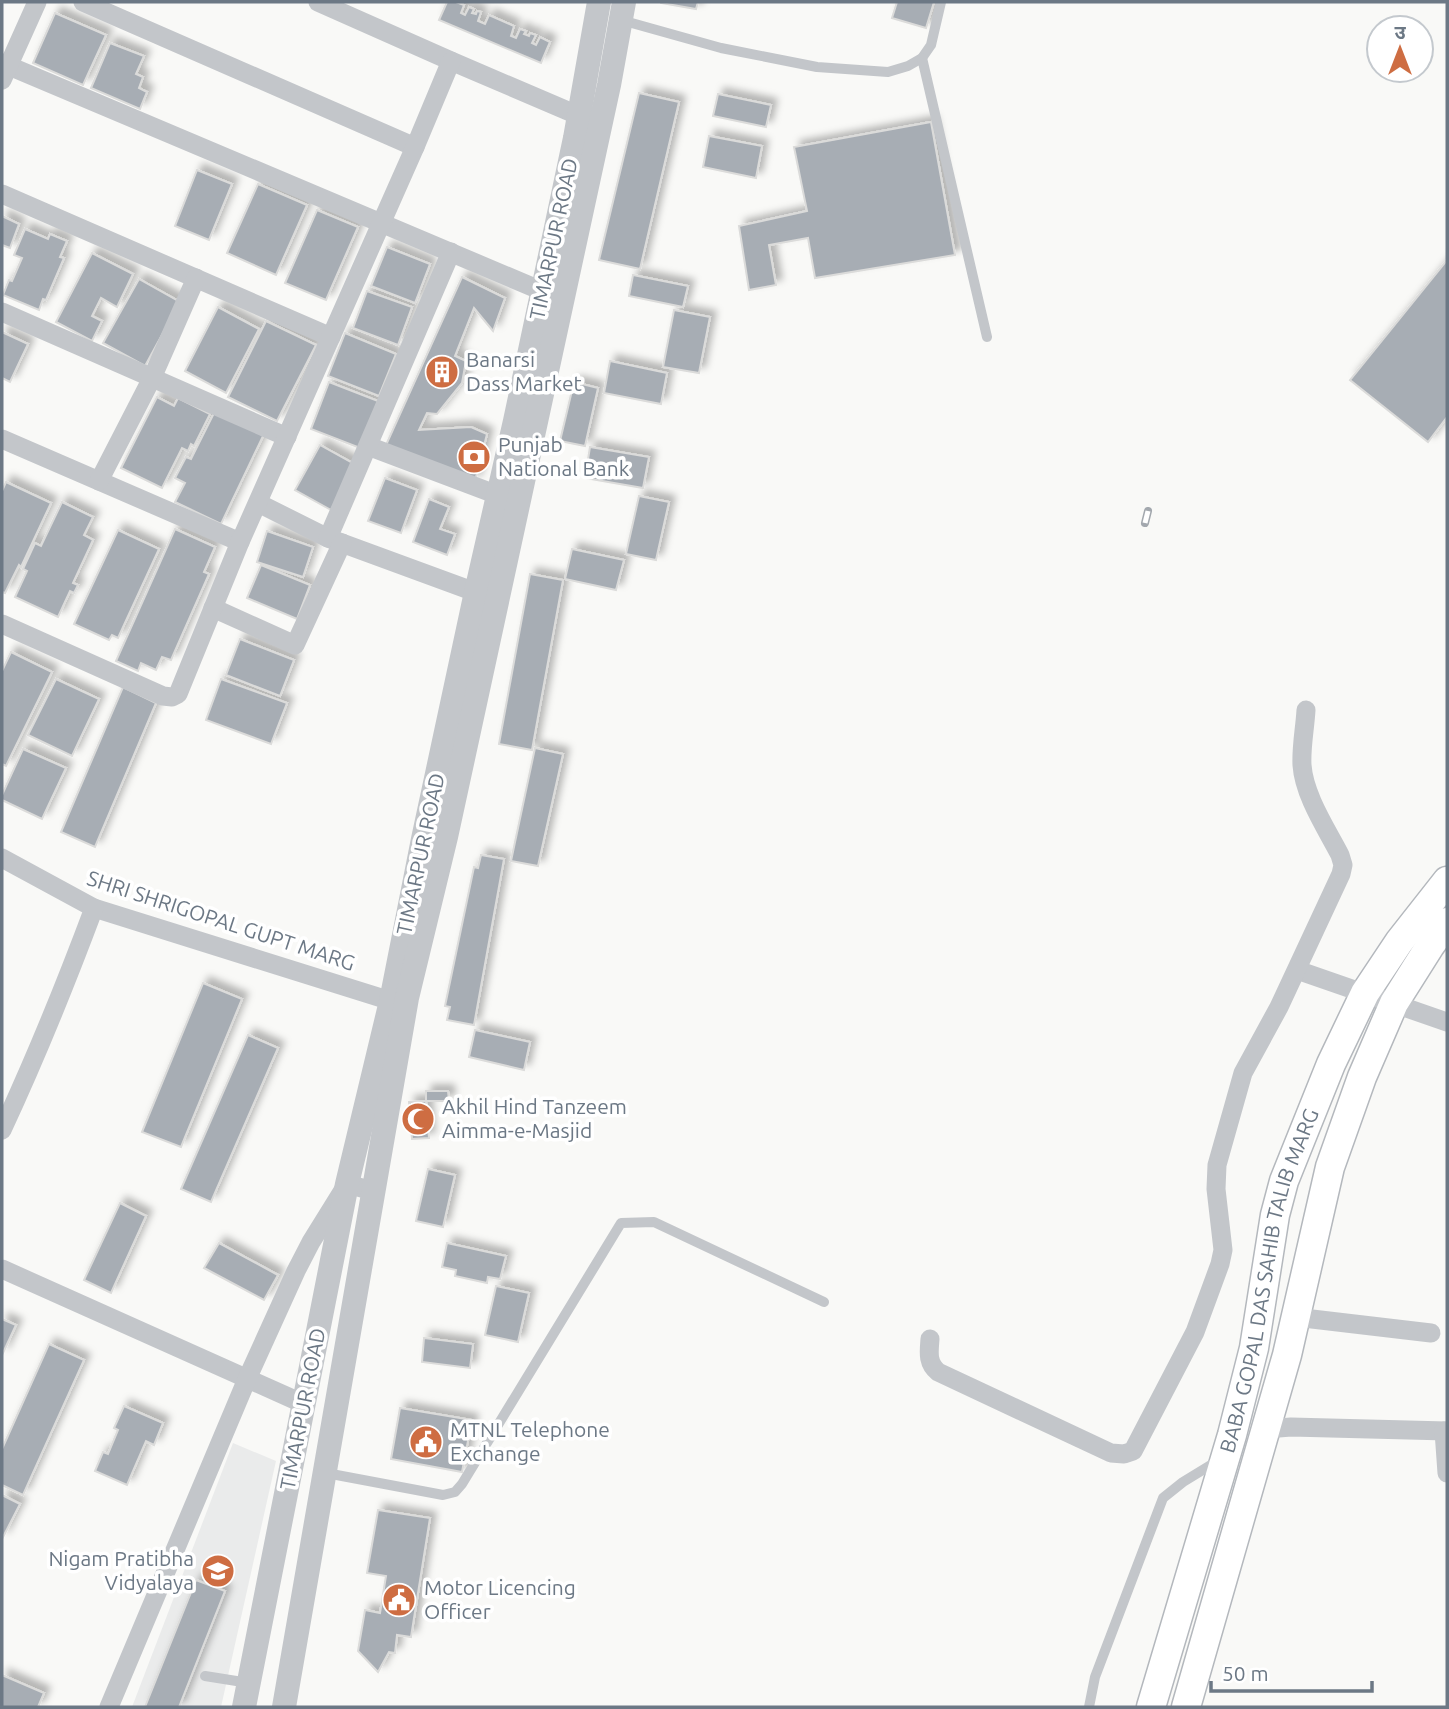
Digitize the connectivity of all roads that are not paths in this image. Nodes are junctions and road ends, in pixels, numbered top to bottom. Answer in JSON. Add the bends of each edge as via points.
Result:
{"nodes":[{"id":1,"x":37,"y":2,"type":"edge"},
{"id":2,"x":83,"y":2,"type":"edge"},
{"id":3,"x":318,"y":2,"type":"edge"},
{"id":4,"x":941,"y":2,"type":"edge"},
{"id":5,"x":610,"y":9,"type":"edge"},
{"id":6,"x":922,"y":58,"type":"junction"},
{"id":7,"x":451,"y":61,"type":"junction"},
{"id":8,"x":4,"y":70,"type":"edge"},
{"id":9,"x":589,"y":120,"type":"junction"},
{"id":10,"x":415,"y":148,"type":"junction"},
{"id":11,"x":2,"y":194,"type":"edge"},
{"id":12,"x":381,"y":223,"type":"junction"},
{"id":13,"x":452,"y":252,"type":"junction"},
{"id":14,"x":196,"y":278,"type":"junction"},
{"id":15,"x":553,"y":294,"type":"junction"},
{"id":16,"x":2,"y":312,"type":"edge"},
{"id":17,"x":331,"y":337,"type":"junction"},
{"id":18,"x":987,"y":337,"type":"dead end"},
{"id":19,"x":152,"y":378,"type":"junction"},
{"id":20,"x":287,"y":437,"type":"junction"},
{"id":21,"x":2,"y":439,"type":"edge"},
{"id":22,"x":368,"y":446,"type":"junction"},
{"id":23,"x":99,"y":481,"type":"junction"},
{"id":24,"x":508,"y":499,"type":"junction"},
{"id":25,"x":258,"y":503,"type":"junction"},
{"id":26,"x":335,"y":541,"type":"junction"},
{"id":27,"x":240,"y":542,"type":"junction"},
{"id":28,"x":486,"y":596,"type":"junction"},
{"id":29,"x":213,"y":608,"type":"junction"},
{"id":30,"x":2,"y":625,"type":"edge"},
{"id":31,"x":1306,"y":710,"type":"dead end"},
{"id":32,"x":2,"y":858,"type":"edge"},
{"id":33,"x":1447,"y":881,"type":"edge"},
{"id":34,"x":94,"y":908,"type":"junction"},
{"id":35,"x":1447,"y":922,"type":"edge"},
{"id":36,"x":1297,"y":970,"type":"junction"},
{"id":37,"x":1366,"y":993,"type":"junction"},
{"id":38,"x":1394,"y":1003,"type":"junction"},
{"id":39,"x":398,"y":1004,"type":"junction"},
{"id":40,"x":1447,"y":1022,"type":"edge"},
{"id":41,"x":7,"y":1104,"type":"edge"},
{"id":42,"x":2,"y":1130,"type":"edge"},
{"id":43,"x":347,"y":1184,"type":"junction"},
{"id":44,"x":373,"y":1191,"type":"junction"},
{"id":45,"x":2,"y":1269,"type":"edge"},
{"id":46,"x":824,"y":1301,"type":"dead end"},
{"id":47,"x":1295,"y":1317,"type":"junction"},
{"id":48,"x":1431,"y":1333,"type":"dead end"},
{"id":49,"x":930,"y":1339,"type":"dead end"},
{"id":50,"x":247,"y":1379,"type":"junction"},
{"id":51,"x":304,"y":1404,"type":"junction"},
{"id":52,"x":1267,"y":1429,"type":"junction"},
{"id":53,"x":1446,"y":1432,"type":"edge"},
{"id":54,"x":1226,"y":1457,"type":"junction"},
{"id":55,"x":324,"y":1472,"type":"junction"},
{"id":56,"x":1447,"y":1474,"type":"edge"},
{"id":57,"x":205,"y":1676,"type":"dead end"},
{"id":58,"x":249,"y":1683,"type":"junction"},
{"id":59,"x":109,"y":1707,"type":"edge"},
{"id":60,"x":244,"y":1707,"type":"edge"},
{"id":61,"x":284,"y":1707,"type":"edge"},
{"id":62,"x":1089,"y":1707,"type":"edge"},
{"id":63,"x":1151,"y":1707,"type":"edge"},
{"id":64,"x":1186,"y":1707,"type":"edge"}],
"edges":[{"from":1,"to":8,"type":"street"},
{"from":2,"to":10,"type":"street"},
{"from":3,"to":7,"type":"street"},
{"from":4,"to":6,"type":"lane","via":[[931,45]]},
{"from":5,"to":6,"type":"lane","via":[[721,48],[817,67],[888,72]]},
{"from":5,"to":9,"type":"street","name":"TIMARPUR ROAD"},
{"from":6,"to":18,"type":"lane"},
{"from":7,"to":9,"type":"street"},
{"from":7,"to":10,"type":"street"},
{"from":8,"to":12,"type":"street"},
{"from":9,"to":15,"type":"street","name":"TIMARPUR ROAD"},
{"from":10,"to":12,"type":"street"},
{"from":11,"to":14,"type":"street"},
{"from":12,"to":13,"type":"street"},
{"from":12,"to":17,"type":"street"},
{"from":13,"to":15,"type":"street"},
{"from":13,"to":22,"type":"street"},
{"from":14,"to":17,"type":"street"},
{"from":14,"to":19,"type":"street"},
{"from":15,"to":24,"type":"street","name":"TIMARPUR ROAD"},
{"from":16,"to":19,"type":"street"},
{"from":17,"to":20,"type":"street"},
{"from":19,"to":20,"type":"street"},
{"from":19,"to":23,"type":"street"},
{"from":20,"to":25,"type":"street"},
{"from":21,"to":23,"type":"street"},
{"from":22,"to":24,"type":"street"},
{"from":22,"to":26,"type":"street"},
{"from":23,"to":27,"type":"street"},
{"from":24,"to":28,"type":"street","name":"TIMARPUR ROAD"},
{"from":25,"to":26,"type":"street"},
{"from":25,"to":27,"type":"street"},
{"from":26,"to":28,"type":"street"},
{"from":26,"to":29,"type":"street","via":[[295,645]]},
{"from":27,"to":29,"type":"street"},
{"from":28,"to":39,"type":"street","name":"TIMARPUR ROAD","via":[[446,837]]},
{"from":29,"to":30,"type":"street","via":[[178,694],[172,697]]},
{"from":31,"to":36,"type":"street","via":[[1304,780],[1343,865]]},
{"from":32,"to":34,"type":"street","name":"SHRI SHRIGOPAL GUPT MARG"},
{"from":33,"to":37,"type":"main road","name":"BABA GOPAL DAS SAHIB TALIB MARG"},
{"from":34,"to":39,"type":"street","name":"SHRI SHRIGOPAL GUPT MARG"},
{"from":34,"to":41,"type":"street","via":[[66,985]]},
{"from":35,"to":38,"type":"main road","name":"BABA GOPAL DAS SAHIB TALIB MARG"},
{"from":36,"to":37,"type":"street"},
{"from":36,"to":49,"type":"street","via":[[1243,1073],[1217,1165],[1220,1264],[1195,1332],[1133,1451],[1111,1452],[938,1372],[929,1358]]},
{"from":37,"to":38,"type":"street"},
{"from":37,"to":54,"type":"main road","name":"BABA GOPAL DAS SAHIB TALIB MARG","via":[[1331,1064],[1284,1181],[1254,1348]]},
{"from":38,"to":40,"type":"street"},
{"from":38,"to":47,"type":"main road","name":"BABA GOPAL DAS SAHIB TALIB MARG","via":[[1330,1167]]},
{"from":39,"to":43,"type":"street","name":"TIMARPUR ROAD"},
{"from":39,"to":44,"type":"street","name":"TIMARPUR ROAD"},
{"from":41,"to":42,"type":"street"},
{"from":43,"to":44,"type":"street"},
{"from":43,"to":50,"type":"street","via":[[296,1271]]},
{"from":43,"to":51,"type":"street","name":"TIMARPUR ROAD"},
{"from":44,"to":55,"type":"street","name":"TIMARPUR ROAD"},
{"from":45,"to":50,"type":"street"},
{"from":46,"to":55,"type":"lane","via":[[654,1222],[621,1223],[455,1492],[443,1495]]},
{"from":47,"to":48,"type":"street"},
{"from":47,"to":52,"type":"main road","name":"BABA GOPAL DAS SAHIB TALIB MARG"},
{"from":50,"to":51,"type":"street"},
{"from":50,"to":59,"type":"street"},
{"from":51,"to":58,"type":"street","name":"TIMARPUR ROAD"},
{"from":52,"to":53,"type":"street"},
{"from":52,"to":64,"type":"main road","name":"BABA GOPAL DAS SAHIB TALIB MARG"},
{"from":53,"to":56,"type":"street"},
{"from":54,"to":62,"type":"lane","via":[[1163,1498],[1094,1677]]},
{"from":54,"to":63,"type":"main road","name":"BABA GOPAL DAS SAHIB TALIB MARG"},
{"from":55,"to":61,"type":"street","name":"TIMARPUR ROAD"},
{"from":57,"to":58,"type":"lane"},
{"from":58,"to":60,"type":"street","name":"TIMARPUR ROAD"}]}
